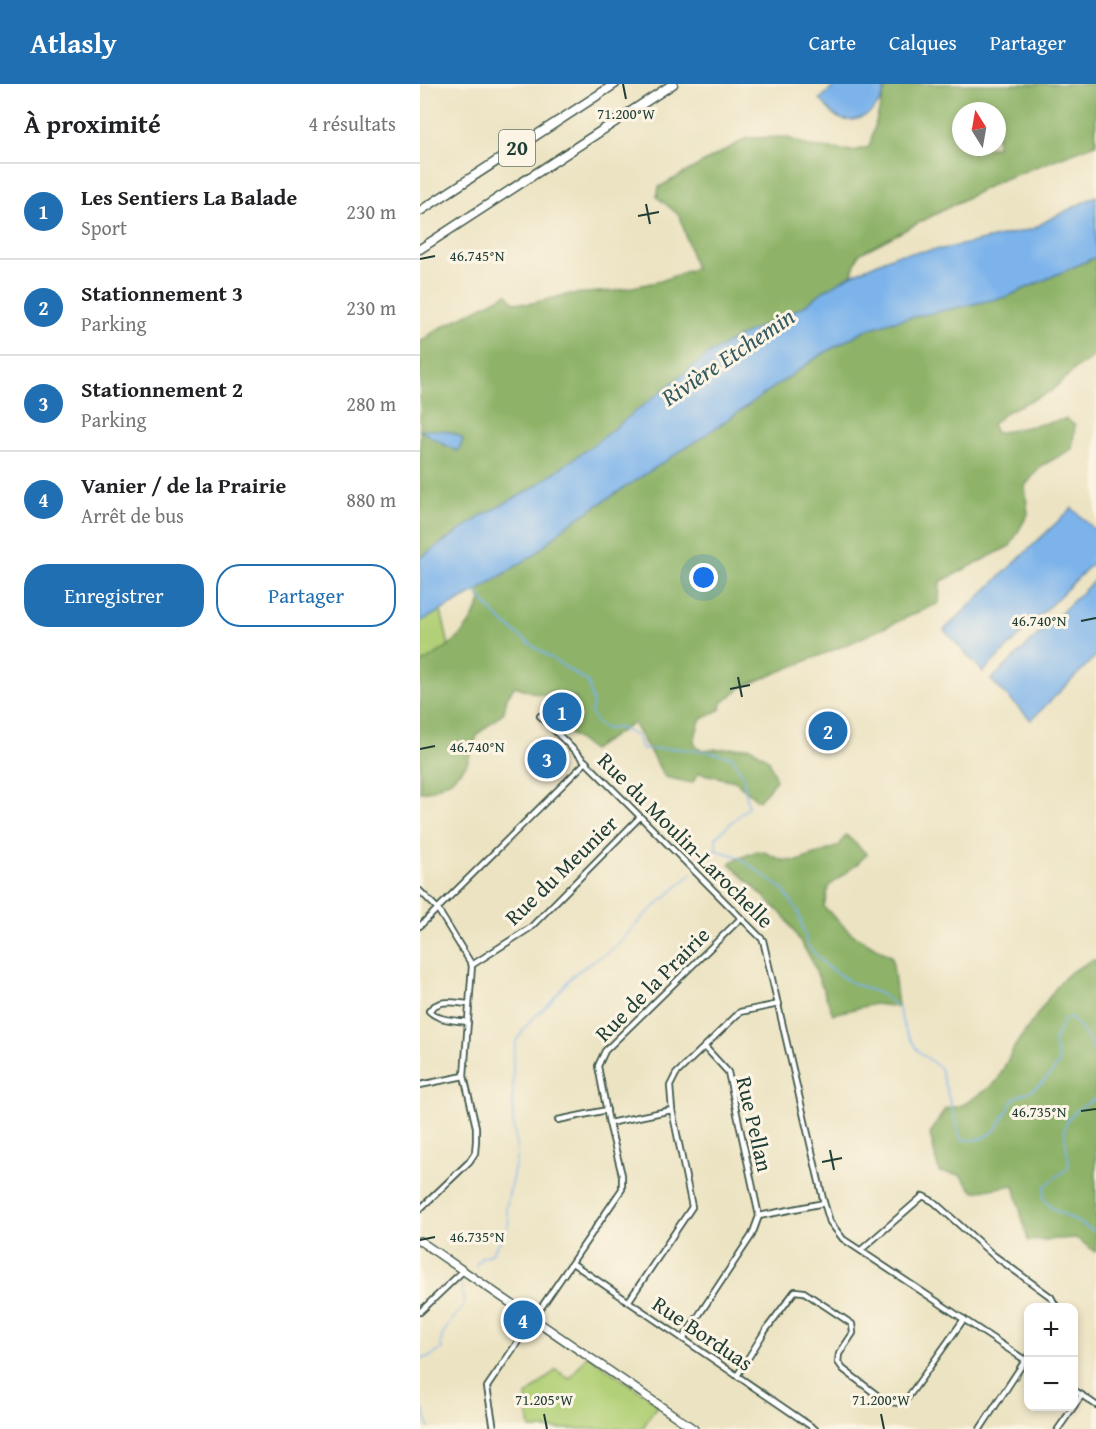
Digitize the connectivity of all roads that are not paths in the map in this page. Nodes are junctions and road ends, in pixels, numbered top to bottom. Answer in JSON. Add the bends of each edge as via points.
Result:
{"nodes":[{"id":1,"x":615,"y":84,"type":"edge"},
{"id":2,"x":673,"y":84,"type":"edge"},
{"id":3,"x":420,"y":211,"type":"edge"},
{"id":4,"x":420,"y":249,"type":"edge"},
{"id":5,"x":540,"y":716,"type":"dead end"},
{"id":6,"x":586,"y":762,"type":"junction"},
{"id":7,"x":640,"y":817,"type":"junction"},
{"id":8,"x":420,"y":891,"type":"edge"},
{"id":9,"x":438,"y":908,"type":"junction"},
{"id":10,"x":741,"y":918,"type":"junction"},
{"id":11,"x":420,"y":926,"type":"edge"},
{"id":12,"x":472,"y":965,"type":"junction"},
{"id":13,"x":469,"y":1004,"type":"junction"},
{"id":14,"x":779,"y":1004,"type":"junction"},
{"id":15,"x":468,"y":1022,"type":"junction"},
{"id":16,"x":705,"y":1047,"type":"junction"},
{"id":17,"x":464,"y":1076,"type":"junction"},
{"id":18,"x":420,"y":1085,"type":"edge"},
{"id":19,"x":607,"y":1110,"type":"junction"},
{"id":20,"x":672,"y":1110,"type":"junction"},
{"id":21,"x":558,"y":1120,"type":"dead end"},
{"id":22,"x":609,"y":1123,"type":"junction"},
{"id":23,"x":824,"y":1203,"type":"junction"},
{"id":24,"x":420,"y":1209,"type":"edge"},
{"id":25,"x":759,"y":1216,"type":"junction"},
{"id":26,"x":420,"y":1241,"type":"edge"},
{"id":27,"x":861,"y":1250,"type":"junction"},
{"id":28,"x":572,"y":1263,"type":"junction"},
{"id":29,"x":463,"y":1271,"type":"junction"},
{"id":30,"x":628,"y":1302,"type":"junction"},
{"id":31,"x":1054,"y":1303,"type":"edge"},
{"id":32,"x":420,"y":1312,"type":"edge"},
{"id":33,"x":534,"y":1319,"type":"junction"},
{"id":34,"x":964,"y":1319,"type":"junction"},
{"id":35,"x":683,"y":1339,"type":"junction"},
{"id":36,"x":1025,"y":1357,"type":"edge"},
{"id":37,"x":1024,"y":1365,"type":"edge"},
{"id":38,"x":737,"y":1376,"type":"junction"},
{"id":39,"x":1078,"y":1392,"type":"edge"},
{"id":40,"x":1082,"y":1395,"type":"junction"},
{"id":41,"x":1096,"y":1405,"type":"edge"},
{"id":42,"x":494,"y":1429,"type":"edge"},
{"id":43,"x":694,"y":1429,"type":"edge"},
{"id":44,"x":815,"y":1429,"type":"edge"},
{"id":45,"x":980,"y":1429,"type":"edge"},
{"id":46,"x":1058,"y":1429,"type":"edge"}],
"edges":[{"from":1,"to":3,"type":"highway","number":"20"},
{"from":2,"to":4,"type":"highway","number":"20"},
{"from":5,"to":6,"type":"street","name":"Rue du Moulin-Larochelle"},
{"from":6,"to":7,"type":"street","name":"Rue du Moulin-Larochelle"},
{"from":6,"to":9,"type":"street"},
{"from":7,"to":10,"type":"street","name":"Rue du Moulin-Larochelle"},
{"from":7,"to":12,"type":"street","name":"Rue du Meunier","via":[[531,928]]},
{"from":8,"to":9,"type":"street"},
{"from":9,"to":11,"type":"street"},
{"from":9,"to":12,"type":"street"},
{"from":10,"to":14,"type":"street","name":"Rue du Moulin-Larochelle","via":[[763,940]]},
{"from":10,"to":19,"type":"street","name":"Rue de la Prairie","via":[[605,1051],[598,1066]]},
{"from":12,"to":13,"type":"street"},
{"from":13,"to":15,"type":"street"},
{"from":13,"to":15,"type":"street","via":[[441,1002],[429,1011],[443,1019]]},
{"from":14,"to":16,"type":"street","via":[[740,1012]]},
{"from":14,"to":23,"type":"street","name":"Rue du Moulin-Larochelle"},
{"from":15,"to":17,"type":"street"},
{"from":16,"to":20,"type":"street","via":[[676,1074],[670,1086]]},
{"from":16,"to":25,"type":"street","name":"Rue Pellan","via":[[728,1072]]},
{"from":17,"to":18,"type":"street"},
{"from":17,"to":24,"type":"street","via":[[476,1126],[475,1153]]},
{"from":19,"to":21,"type":"street"},
{"from":19,"to":22,"type":"street","name":"Rue de la Prairie"},
{"from":20,"to":22,"type":"street"},
{"from":20,"to":30,"type":"street","via":[[692,1207]]},
{"from":22,"to":28,"type":"street","name":"Rue de la Prairie","via":[[622,1189]]},
{"from":23,"to":25,"type":"street"},
{"from":23,"to":27,"type":"street","name":"Rue du Moulin-Larochelle","via":[[830,1222],[843,1239]]},
{"from":25,"to":35,"type":"street","via":[[752,1234]]},
{"from":26,"to":29,"type":"street"},
{"from":27,"to":31,"type":"street","via":[[923,1196]]},
{"from":27,"to":34,"type":"street","name":"Rue du Moulin-Larochelle"},
{"from":28,"to":30,"type":"street","name":"Rue Borduas"},
{"from":28,"to":33,"type":"street","name":"Rue de la Prairie"},
{"from":29,"to":32,"type":"street"},
{"from":29,"to":33,"type":"street"},
{"from":30,"to":35,"type":"street","name":"Rue Borduas"},
{"from":33,"to":42,"type":"street","name":"Rue de la Prairie","via":[[487,1387]]},
{"from":33,"to":43,"type":"street"},
{"from":34,"to":36,"type":"street","name":"Rue du Moulin-Larochelle"},
{"from":34,"to":38,"type":"street","via":[[904,1404],[886,1402],[838,1362],[853,1333],[852,1324],[804,1292],[795,1291]]},
{"from":35,"to":38,"type":"street","name":"Rue Borduas"},
{"from":37,"to":45,"type":"street"},
{"from":38,"to":44,"type":"street","name":"Rue Borduas"},
{"from":39,"to":40,"type":"street"},
{"from":40,"to":41,"type":"street"},
{"from":40,"to":46,"type":"street"}]}
